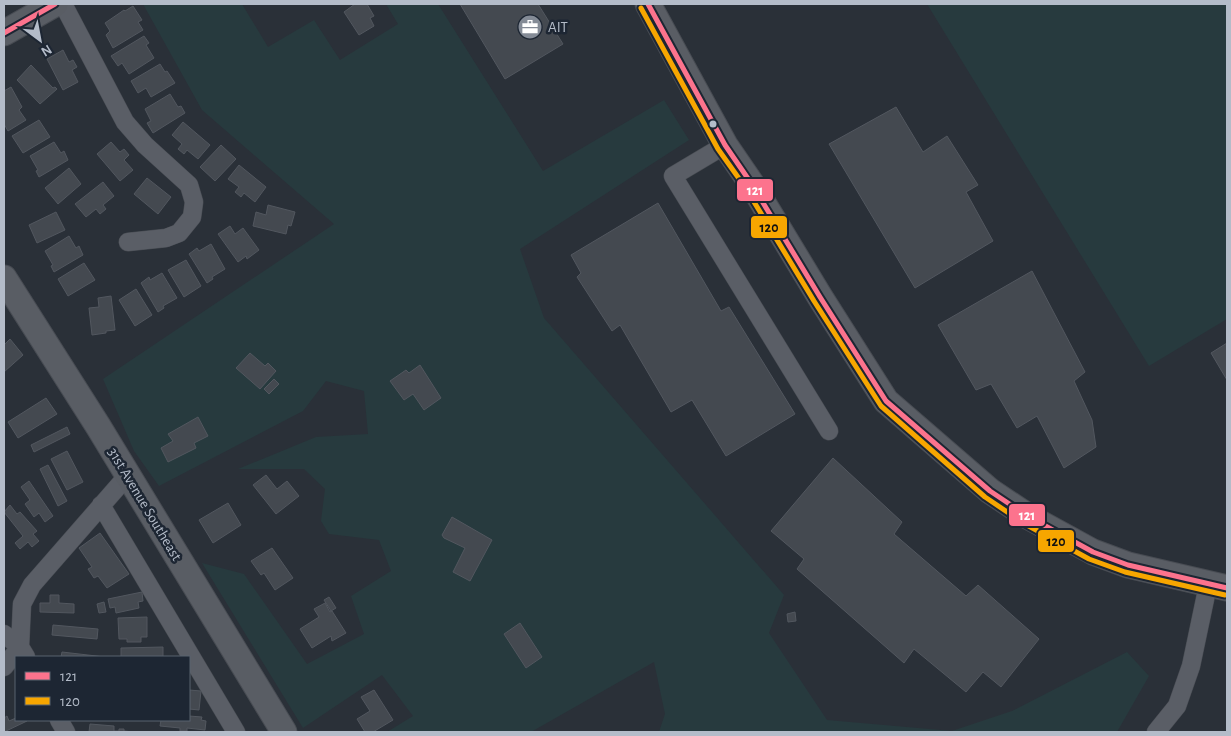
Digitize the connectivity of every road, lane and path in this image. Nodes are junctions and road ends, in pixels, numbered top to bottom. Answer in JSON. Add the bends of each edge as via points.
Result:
{"nodes":[{"id":1,"x":55,"y":4,"type":"edge"},
{"id":2,"x":63,"y":4,"type":"edge"},
{"id":3,"x":648,"y":4,"type":"edge"},
{"id":4,"x":4,"y":33,"type":"edge"},
{"id":5,"x":725,"y":145,"type":"junction"},
{"id":6,"x":128,"y":242,"type":"dead end"},
{"id":7,"x":4,"y":278,"type":"edge"},
{"id":8,"x":829,"y":431,"type":"dead end"},
{"id":9,"x":128,"y":476,"type":"junction"},
{"id":10,"x":101,"y":505,"type":"junction"},
{"id":11,"x":1218,"y":586,"type":"edge"},
{"id":12,"x":4,"y":634,"type":"edge"},
{"id":13,"x":23,"y":652,"type":"edge"},
{"id":14,"x":15,"y":658,"type":"edge"},
{"id":15,"x":4,"y":667,"type":"edge"},
{"id":16,"x":60,"y":721,"type":"edge"},
{"id":17,"x":66,"y":732,"type":"edge"},
{"id":18,"x":236,"y":732,"type":"edge"},
{"id":19,"x":284,"y":732,"type":"edge"},
{"id":20,"x":1156,"y":732,"type":"edge"}],
"edges":[{"from":1,"to":4,"type":"street"},
{"from":2,"to":6,"type":"street","via":[[125,122],[144,145],[189,185],[194,202],[192,217],[179,233],[166,238]]},
{"from":3,"to":5,"type":"street"},
{"from":5,"to":8,"type":"street","via":[[674,176]]},
{"from":5,"to":11,"type":"street","via":[[886,401],[990,491],[1029,517],[1093,552],[1128,565]]},
{"from":7,"to":9,"type":"street","name":"31st Avenue Southeast"},
{"from":9,"to":10,"type":"street"},
{"from":9,"to":19,"type":"street","name":"31st Avenue Southeast"},
{"from":10,"to":13,"type":"street","via":[[22,604]]},
{"from":10,"to":18,"type":"street"},
{"from":11,"to":20,"type":"street","via":[[1177,706]]},
{"from":12,"to":13,"type":"street"},
{"from":14,"to":15,"type":"street"},
{"from":16,"to":17,"type":"street"}]}
